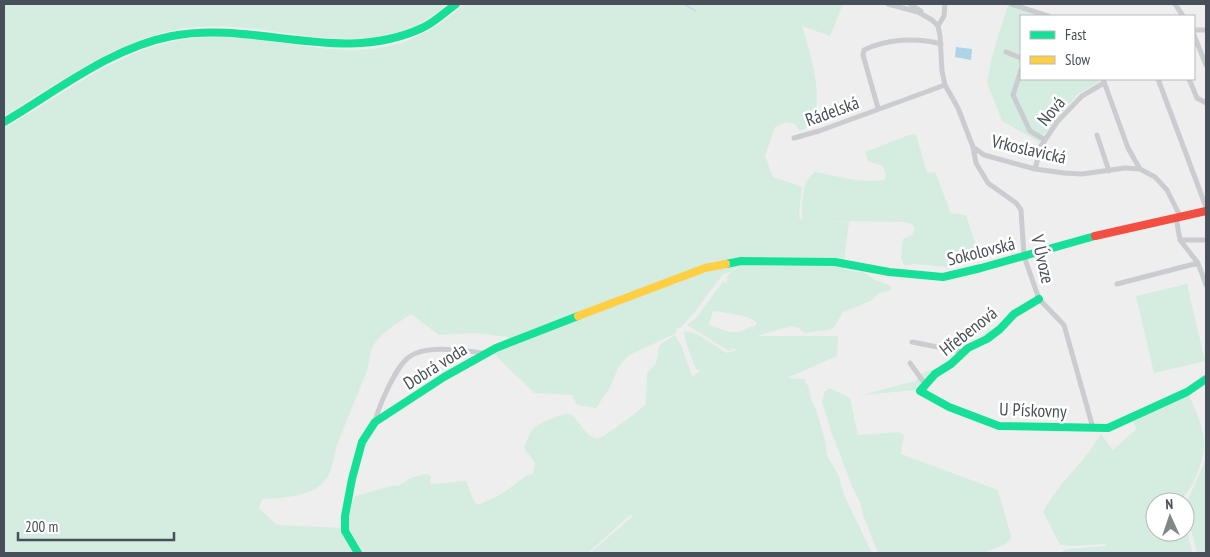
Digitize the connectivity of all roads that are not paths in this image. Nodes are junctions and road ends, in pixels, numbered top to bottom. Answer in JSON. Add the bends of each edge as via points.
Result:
{"nodes":[{"id":1,"x":456,"y":4,"type":"edge"},
{"id":2,"x":888,"y":4,"type":"edge"},
{"id":3,"x":910,"y":4,"type":"edge"},
{"id":4,"x":945,"y":4,"type":"edge"},
{"id":5,"x":1011,"y":4,"type":"edge"},
{"id":6,"x":1175,"y":4,"type":"edge"},
{"id":7,"x":925,"y":15,"type":"junction"},
{"id":8,"x":1045,"y":15,"type":"edge"},
{"id":9,"x":1182,"y":15,"type":"edge"},
{"id":10,"x":938,"y":26,"type":"junction"},
{"id":11,"x":1195,"y":38,"type":"edge"},
{"id":12,"x":940,"y":44,"type":"junction"},
{"id":13,"x":1006,"y":52,"type":"dead end"},
{"id":14,"x":1020,"y":58,"type":"edge"},
{"id":15,"x":1206,"y":65,"type":"edge"},
{"id":16,"x":1020,"y":73,"type":"edge"},
{"id":17,"x":1158,"y":80,"type":"edge"},
{"id":18,"x":1189,"y":80,"type":"edge"},
{"id":19,"x":1104,"y":81,"type":"edge"},
{"id":20,"x":945,"y":84,"type":"junction"},
{"id":21,"x":1206,"y":104,"type":"edge"},
{"id":22,"x":878,"y":108,"type":"junction"},
{"id":23,"x":4,"y":122,"type":"edge"},
{"id":24,"x":1097,"y":135,"type":"dead end"},
{"id":25,"x":794,"y":138,"type":"dead end"},
{"id":26,"x":1045,"y":140,"type":"junction"},
{"id":27,"x":973,"y":147,"type":"junction"},
{"id":28,"x":1035,"y":169,"type":"junction"},
{"id":29,"x":1140,"y":169,"type":"junction"},
{"id":30,"x":1109,"y":171,"type":"junction"},
{"id":31,"x":1206,"y":207,"type":"edge"},
{"id":32,"x":1206,"y":211,"type":"edge"},
{"id":33,"x":1178,"y":217,"type":"junction"},
{"id":34,"x":1180,"y":240,"type":"junction"},
{"id":35,"x":1206,"y":240,"type":"edge"},
{"id":36,"x":1024,"y":256,"type":"junction"},
{"id":37,"x":1198,"y":262,"type":"junction"},
{"id":38,"x":1117,"y":284,"type":"dead end"},
{"id":39,"x":1206,"y":285,"type":"edge"},
{"id":40,"x":1039,"y":299,"type":"junction"},
{"id":41,"x":1064,"y":325,"type":"joint"},
{"id":42,"x":912,"y":342,"type":"dead end"},
{"id":43,"x":964,"y":352,"type":"junction"},
{"id":44,"x":485,"y":353,"type":"junction"},
{"id":45,"x":910,"y":363,"type":"dead end"},
{"id":46,"x":1206,"y":379,"type":"edge"},
{"id":47,"x":925,"y":384,"type":"junction"},
{"id":48,"x":920,"y":391,"type":"joint"},
{"id":49,"x":375,"y":422,"type":"junction"},
{"id":50,"x":1093,"y":428,"type":"junction"},
{"id":51,"x":358,"y":553,"type":"edge"}],
"edges":[{"from":1,"to":23,"type":"street","via":[[414,32],[364,45],[218,32],[161,39],[129,49],[104,62]]},
{"from":2,"to":7,"type":"street"},
{"from":3,"to":7,"type":"street"},
{"from":4,"to":10,"type":"street","via":[[944,16]]},
{"from":5,"to":8,"type":"street"},
{"from":6,"to":9,"type":"street"},
{"from":7,"to":10,"type":"street"},
{"from":10,"to":12,"type":"street","name":"Vrkoslavická"},
{"from":11,"to":15,"type":"street"},
{"from":12,"to":20,"type":"street","name":"Vrkoslavická"},
{"from":12,"to":22,"type":"street","name":"Rádelská","via":[[928,40],[898,41],[864,50],[862,55]]},
{"from":13,"to":14,"type":"street"},
{"from":16,"to":26,"type":"street","via":[[1013,95],[1032,133]]},
{"from":17,"to":31,"type":"street"},
{"from":18,"to":21,"type":"street","via":[[1197,98]]},
{"from":19,"to":26,"type":"street","name":"Nová","via":[[1082,96]]},
{"from":19,"to":29,"type":"street","via":[[1128,148]]},
{"from":20,"to":22,"type":"street","name":"Rádelská"},
{"from":20,"to":27,"type":"street","name":"Vrkoslavická"},
{"from":22,"to":25,"type":"street","name":"Rádelská"},
{"from":24,"to":30,"type":"street"},
{"from":26,"to":28,"type":"street","name":"Nová"},
{"from":27,"to":28,"type":"street","name":"Vrkoslavická","via":[[984,155]]},
{"from":27,"to":36,"type":"street","name":"V Úvoze","via":[[976,163],[988,183],[1021,210]]},
{"from":28,"to":30,"type":"street","name":"Vrkoslavická","via":[[1064,174]]},
{"from":29,"to":30,"type":"street","name":"Vrkoslavická"},
{"from":29,"to":33,"type":"street","via":[[1155,177],[1166,190]]},
{"from":32,"to":33,"type":"street","name":"Sokolovská"},
{"from":33,"to":34,"type":"street"},
{"from":33,"to":36,"type":"street","name":"Sokolovská","via":[[1100,234]]},
{"from":34,"to":35,"type":"street"},
{"from":34,"to":37,"type":"street"},
{"from":36,"to":40,"type":"street","name":"V Úvoze"},
{"from":36,"to":44,"type":"street","name":"Sokolovská","via":[[942,277],[835,262],[730,262],[704,268]]},
{"from":37,"to":38,"type":"street"},
{"from":37,"to":39,"type":"street"},
{"from":40,"to":41,"type":"street","name":"V Úvoze"},
{"from":40,"to":43,"type":"street","name":"Hřebenová","via":[[1014,314],[987,339]]},
{"from":41,"to":50,"type":"street","name":"U Pískovny"},
{"from":42,"to":43,"type":"street"},
{"from":43,"to":47,"type":"street","name":"Hřebenová"},
{"from":44,"to":49,"type":"street","name":"Dobrá voda"},
{"from":44,"to":49,"type":"street","name":"Dobrá voda","via":[[449,349],[420,352],[409,357],[394,376]]},
{"from":45,"to":47,"type":"street"},
{"from":46,"to":50,"type":"street","name":"U Pískovny","via":[[1187,392],[1108,428]]},
{"from":47,"to":48,"type":"street","name":"Hřebenová"},
{"from":48,"to":50,"type":"street","name":"U Pískovny","via":[[950,408],[999,426]]},
{"from":49,"to":51,"type":"street","name":"Dobrá voda","via":[[362,442],[344,521]]}]}
